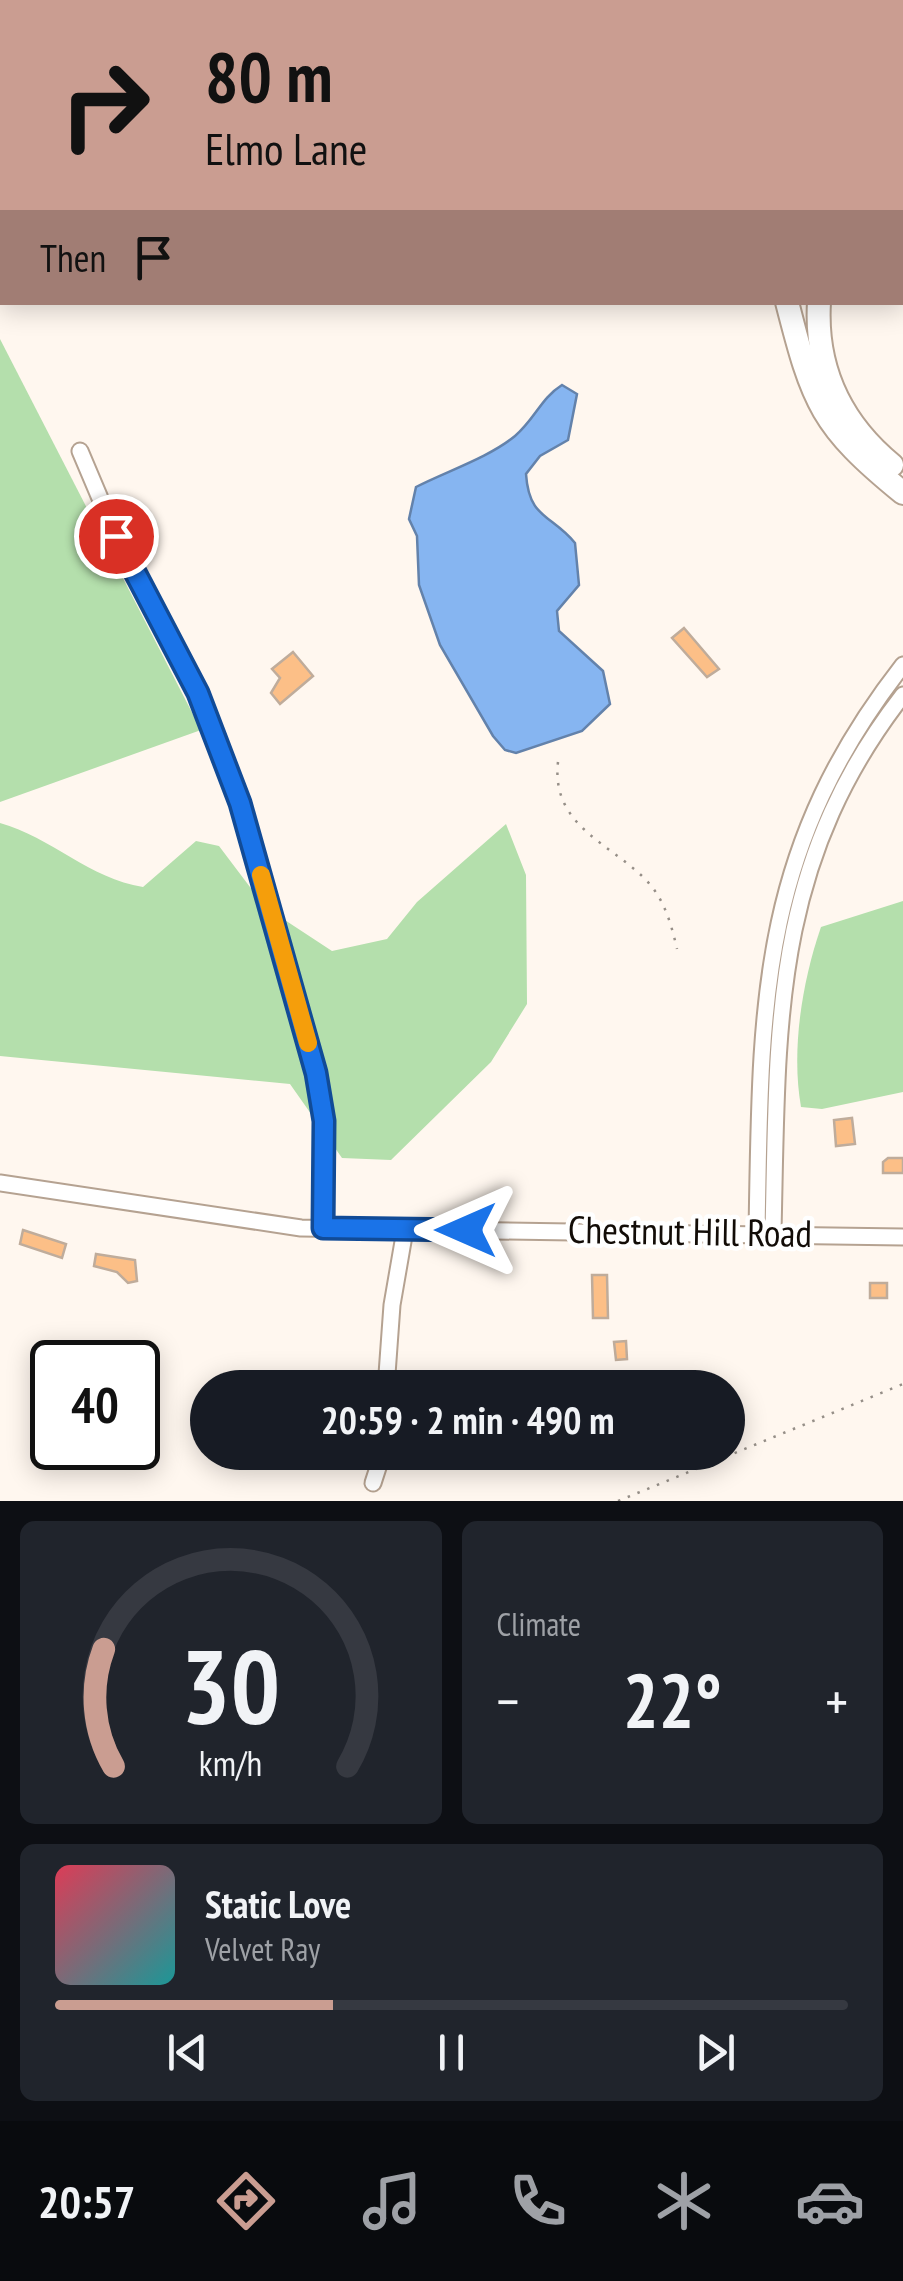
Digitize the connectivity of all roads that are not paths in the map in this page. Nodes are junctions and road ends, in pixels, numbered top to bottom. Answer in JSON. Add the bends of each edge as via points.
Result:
{"nodes":[{"id":1,"x":788,"y":305,"type":"edge"},
{"id":2,"x":819,"y":305,"type":"edge"},
{"id":3,"x":836,"y":398,"type":"junction"},
{"id":4,"x":80,"y":451,"type":"dead end"},
{"id":5,"x":903,"y":458,"type":"edge"},
{"id":6,"x":903,"y":474,"type":"edge"},
{"id":7,"x":903,"y":496,"type":"edge"},
{"id":8,"x":903,"y":665,"type":"edge"},
{"id":9,"x":903,"y":695,"type":"edge"},
{"id":10,"x":0,"y":1183,"type":"edge"},
{"id":11,"x":323,"y":1228,"type":"junction"},
{"id":12,"x":405,"y":1230,"type":"junction"},
{"id":13,"x":765,"y":1232,"type":"junction"},
{"id":14,"x":903,"y":1238,"type":"edge"},
{"id":15,"x":387,"y":1370,"type":"edge"},
{"id":16,"x":377,"y":1470,"type":"edge"},
{"id":17,"x":373,"y":1483,"type":"dead end"}],
"edges":[{"from":1,"to":7,"type":"highway","via":[[823,413],[839,438]]},
{"from":2,"to":3,"type":"highway","via":[[821,355]]},
{"from":3,"to":5,"type":"highway"},
{"from":3,"to":6,"type":"highway","via":[[850,424]]},
{"from":4,"to":11,"type":"street","via":[[198,693],[240,803],[316,1073],[324,1121]]},
{"from":8,"to":13,"type":"street","via":[[829,778],[779,916],[763,1018]]},
{"from":9,"to":13,"type":"street","via":[[826,827],[788,947]]},
{"from":10,"to":11,"type":"street","name":"Chestnut Hill Road"},
{"from":11,"to":12,"type":"street","name":"Chestnut Hill Road"},
{"from":12,"to":13,"type":"street","name":"Chestnut Hill Road"},
{"from":12,"to":15,"type":"street"},
{"from":13,"to":14,"type":"street","name":"Chestnut Hill Road"},
{"from":16,"to":17,"type":"street"}]}
